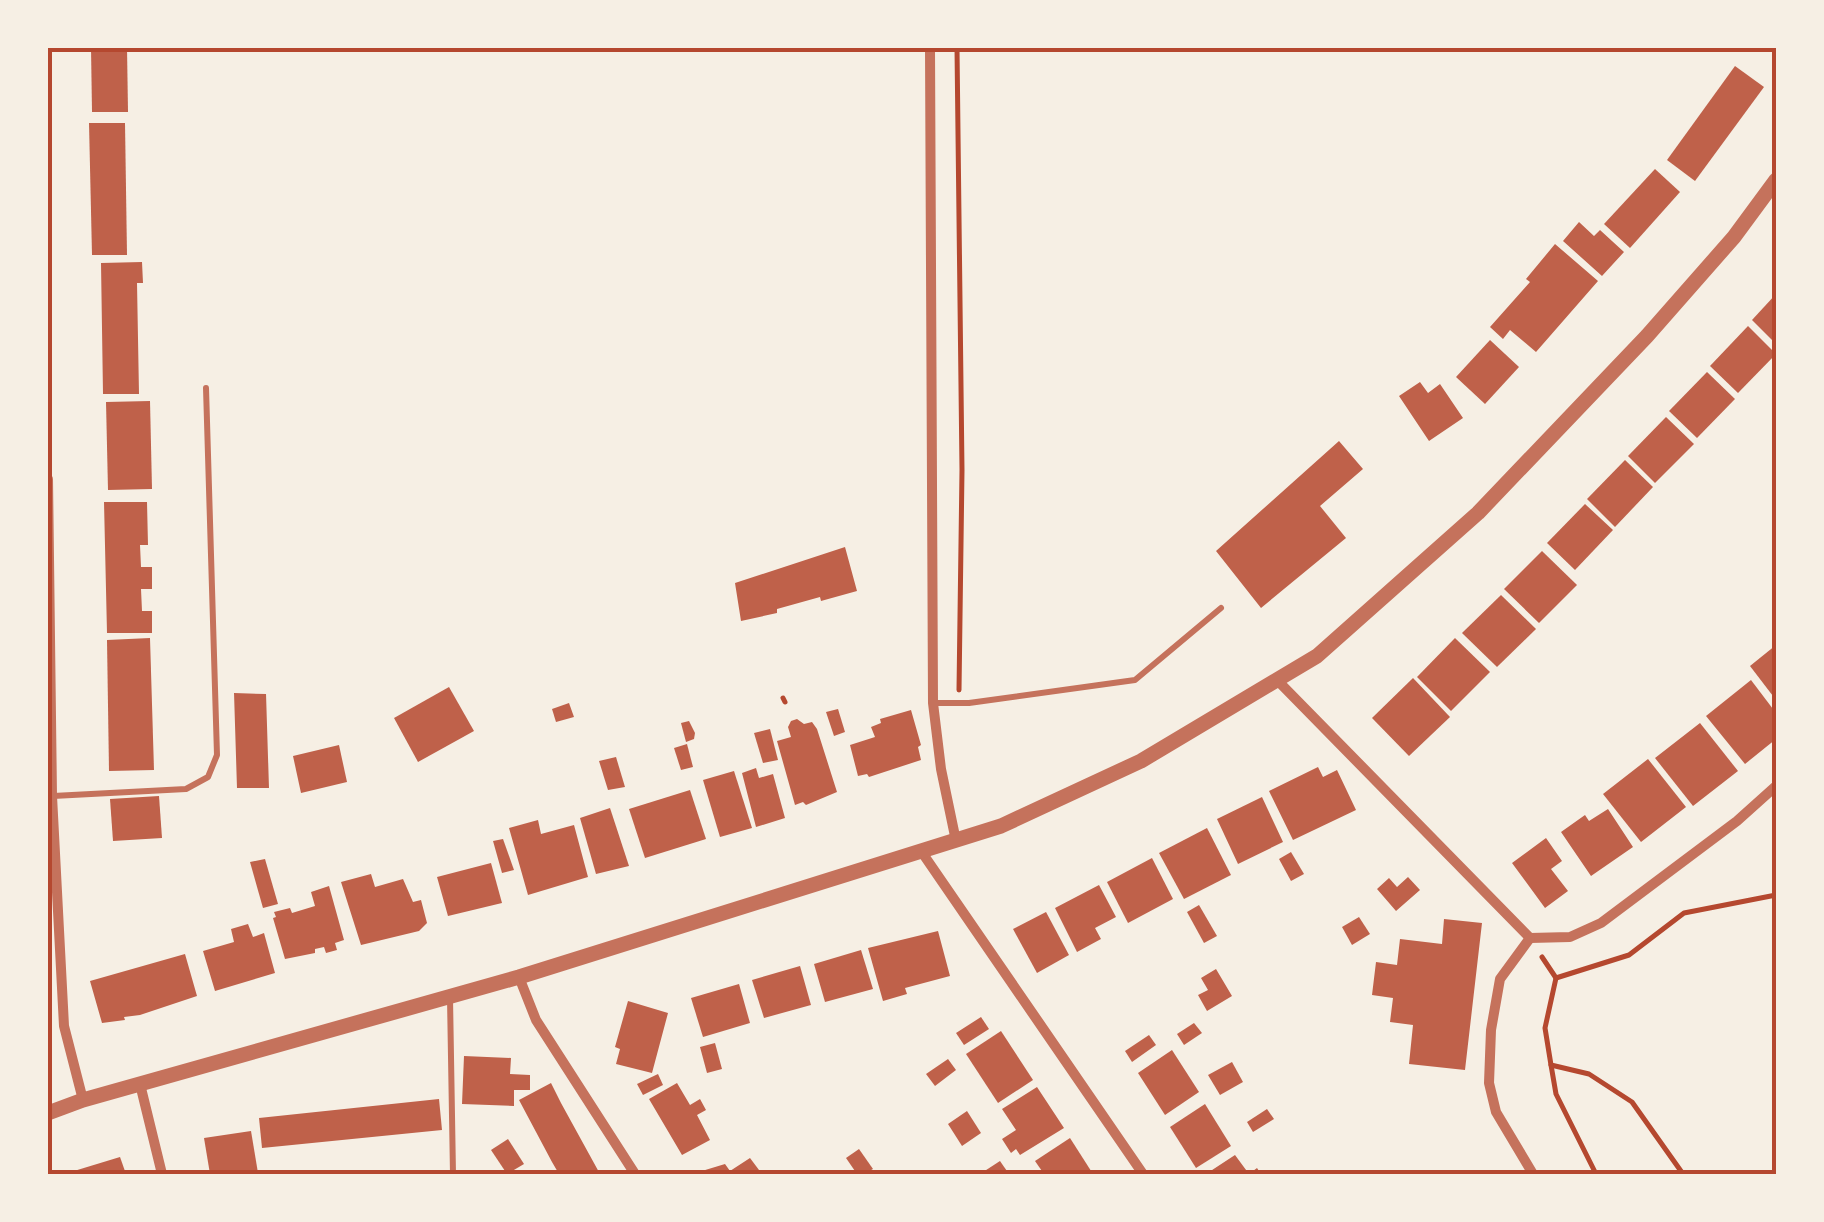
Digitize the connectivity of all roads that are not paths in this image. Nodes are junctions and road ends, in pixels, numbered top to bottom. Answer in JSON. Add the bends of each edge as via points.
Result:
{"nodes":[{"id":1,"x":930,"y":48,"type":"edge"},
{"id":2,"x":1776,"y":180,"type":"edge"},
{"id":3,"x":206,"y":388,"type":"dead end"},
{"id":4,"x":48,"y":479,"type":"edge"},
{"id":5,"x":1221,"y":608,"type":"dead end"},
{"id":6,"x":1277,"y":680,"type":"junction"},
{"id":7,"x":934,"y":703,"type":"junction"},
{"id":8,"x":50,"y":746,"type":"edge"},
{"id":9,"x":1776,"y":786,"type":"edge"},
{"id":10,"x":52,"y":796,"type":"junction"},
{"id":11,"x":956,"y":841,"type":"junction"},
{"id":12,"x":921,"y":852,"type":"junction"},
{"id":13,"x":1530,"y":938,"type":"junction"},
{"id":14,"x":53,"y":940,"type":"edge"},
{"id":15,"x":519,"y":977,"type":"junction"},
{"id":16,"x":450,"y":997,"type":"junction"},
{"id":17,"x":140,"y":1084,"type":"junction"},
{"id":18,"x":82,"y":1100,"type":"junction"},
{"id":19,"x":48,"y":1113,"type":"edge"},
{"id":20,"x":162,"y":1174,"type":"edge"},
{"id":21,"x":453,"y":1174,"type":"edge"},
{"id":22,"x":636,"y":1174,"type":"edge"},
{"id":23,"x":1143,"y":1174,"type":"edge"},
{"id":24,"x":1534,"y":1174,"type":"edge"}],
"edges":[{"from":1,"to":7,"type":"street"},
{"from":2,"to":6,"type":"street","via":[[1647,336],[1478,513],[1317,656]]},
{"from":3,"to":10,"type":"lane","via":[[216,755],[208,777],[186,788]]},
{"from":4,"to":8,"type":"street"},
{"from":5,"to":7,"type":"lane","via":[[1135,680]]},
{"from":6,"to":11,"type":"street","via":[[1110,777]]},
{"from":6,"to":13,"type":"street"},
{"from":7,"to":11,"type":"street"},
{"from":8,"to":10,"type":"street"},
{"from":9,"to":13,"type":"street","via":[[1602,923],[1570,937]]},
{"from":10,"to":14,"type":"street"},
{"from":11,"to":12,"type":"street"},
{"from":12,"to":15,"type":"street"},
{"from":12,"to":23,"type":"street"},
{"from":13,"to":24,"type":"street","via":[[1500,978],[1489,1083],[1496,1112]]},
{"from":14,"to":18,"type":"street"},
{"from":15,"to":16,"type":"street"},
{"from":15,"to":22,"type":"street","via":[[536,1020]]},
{"from":16,"to":17,"type":"street"},
{"from":16,"to":21,"type":"lane"},
{"from":17,"to":18,"type":"street"},
{"from":17,"to":20,"type":"street"},
{"from":18,"to":19,"type":"street"}]}
